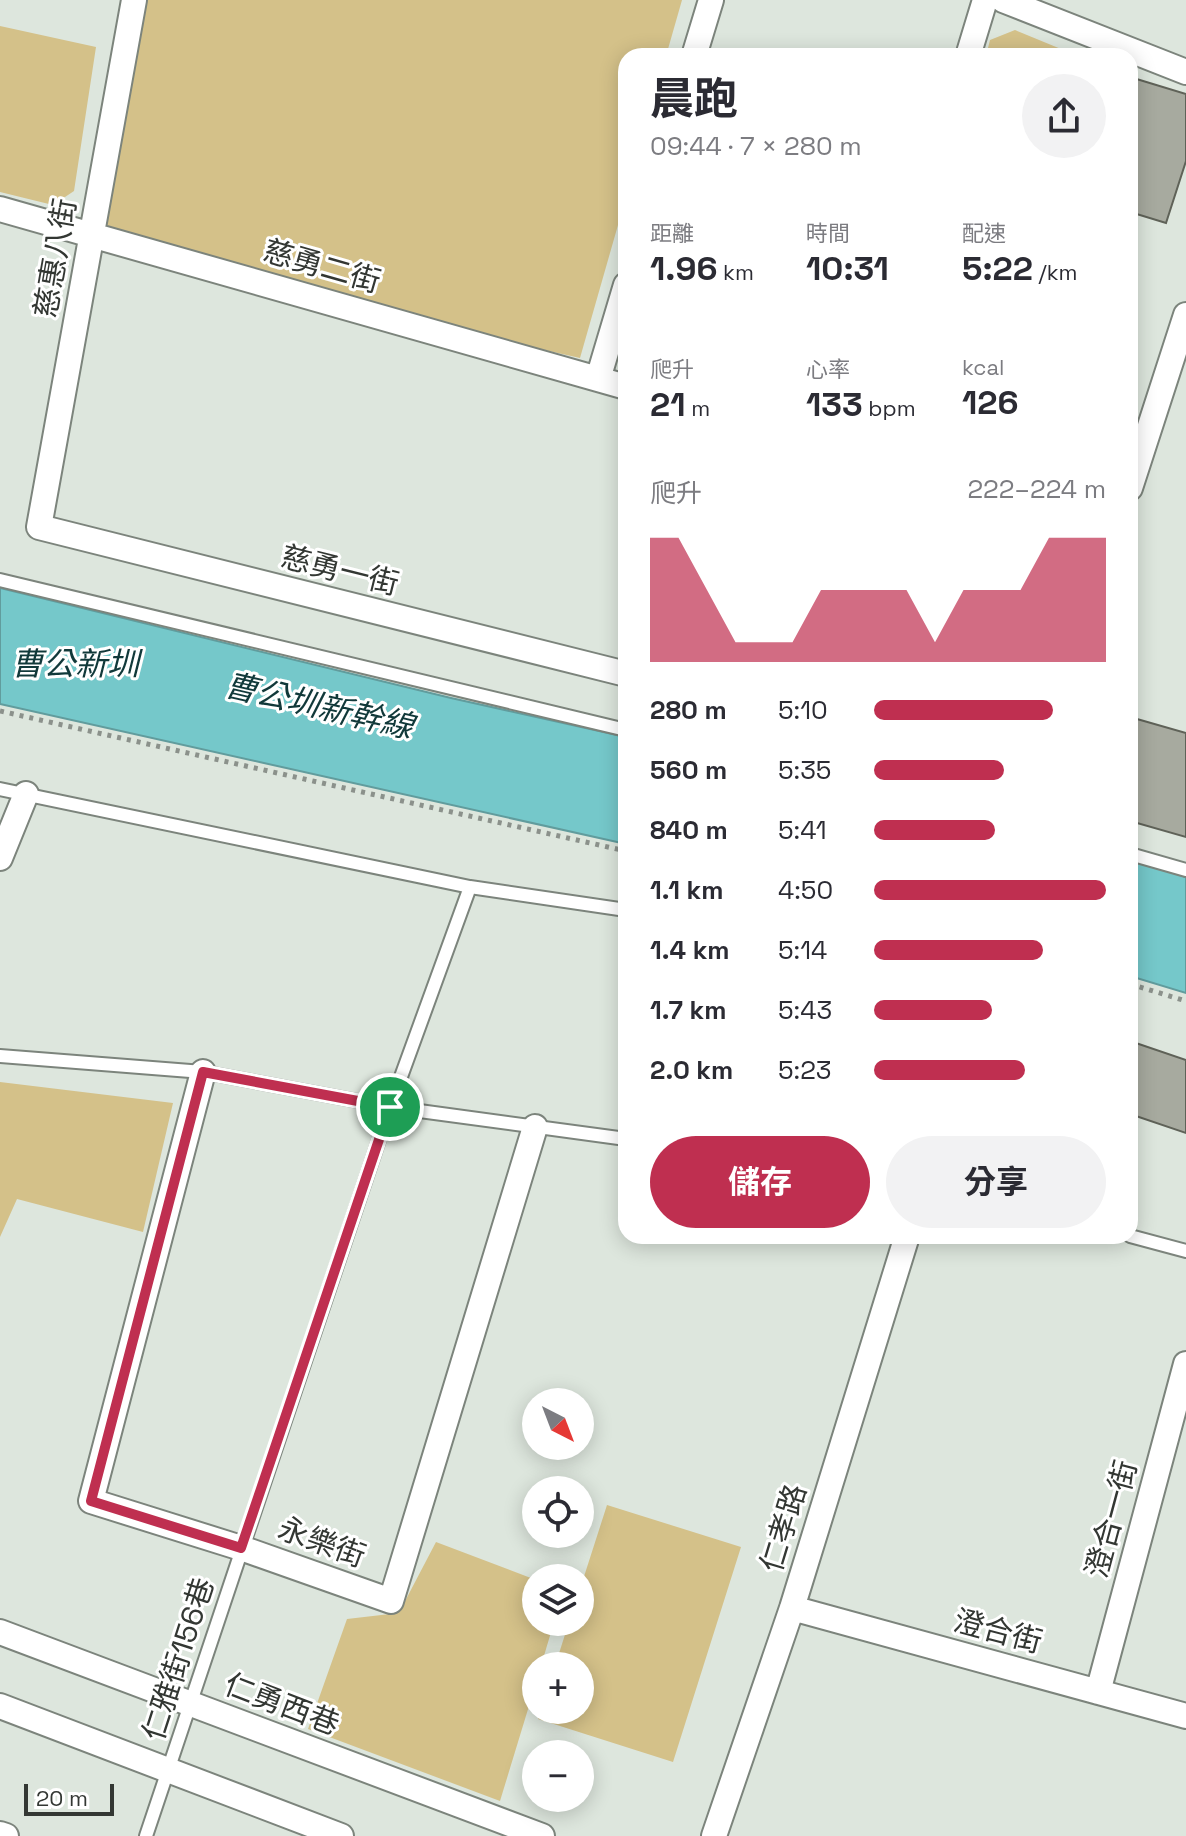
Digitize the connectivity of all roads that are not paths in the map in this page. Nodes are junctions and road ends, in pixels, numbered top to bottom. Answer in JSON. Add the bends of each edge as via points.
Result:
{"nodes":[{"id":1,"x":134,"y":0,"type":"edge"},
{"id":2,"x":711,"y":0,"type":"edge"},
{"id":3,"x":985,"y":0,"type":"edge"},
{"id":4,"x":1003,"y":0,"type":"edge"},
{"id":5,"x":696,"y":48,"type":"edge"},
{"id":6,"x":970,"y":48,"type":"edge"},
{"id":7,"x":1125,"y":48,"type":"edge"},
{"id":8,"x":1138,"y":53,"type":"edge"},
{"id":9,"x":1186,"y":72,"type":"edge"},
{"id":10,"x":0,"y":209,"type":"edge"},
{"id":11,"x":92,"y":234,"type":"junction"},
{"id":12,"x":618,"y":312,"type":"edge"},
{"id":13,"x":1186,"y":315,"type":"edge"},
{"id":14,"x":598,"y":379,"type":"junction"},
{"id":15,"x":618,"y":385,"type":"edge"},
{"id":16,"x":1138,"y":463,"type":"edge"},
{"id":17,"x":39,"y":527,"type":"joint"},
{"id":18,"x":0,"y":580,"type":"edge"},
{"id":19,"x":618,"y":672,"type":"edge"},
{"id":20,"x":618,"y":728,"type":"edge"},
{"id":21,"x":0,"y":789,"type":"edge"},
{"id":22,"x":26,"y":794,"type":"junction"},
{"id":23,"x":1138,"y":856,"type":"edge"},
{"id":24,"x":0,"y":858,"type":"edge"},
{"id":25,"x":1186,"y":870,"type":"edge"},
{"id":26,"x":470,"y":887,"type":"junction"},
{"id":27,"x":618,"y":909,"type":"edge"},
{"id":28,"x":0,"y":1056,"type":"edge"},
{"id":29,"x":203,"y":1072,"type":"junction"},
{"id":30,"x":390,"y":1107,"type":"junction"},
{"id":31,"x":535,"y":1127,"type":"junction"},
{"id":32,"x":618,"y":1138,"type":"edge"},
{"id":33,"x":1138,"y":1238,"type":"edge"},
{"id":34,"x":905,"y":1244,"type":"edge"},
{"id":35,"x":1186,"y":1251,"type":"edge"},
{"id":36,"x":1186,"y":1364,"type":"edge"},
{"id":37,"x":241,"y":1548,"type":"junction"},
{"id":38,"x":792,"y":1608,"type":"junction"},
{"id":39,"x":0,"y":1632,"type":"edge"},
{"id":40,"x":1098,"y":1692,"type":"junction"},
{"id":41,"x":192,"y":1704,"type":"junction"},
{"id":42,"x":0,"y":1706,"type":"edge"},
{"id":43,"x":1186,"y":1716,"type":"edge"},
{"id":44,"x":169,"y":1772,"type":"junction"},
{"id":45,"x":0,"y":1834,"type":"edge"},
{"id":46,"x":6,"y":1836,"type":"edge"},
{"id":47,"x":146,"y":1836,"type":"edge"},
{"id":48,"x":341,"y":1836,"type":"edge"},
{"id":49,"x":542,"y":1836,"type":"edge"},
{"id":50,"x":714,"y":1836,"type":"edge"}],
"edges":[{"from":1,"to":11,"type":"street","name":"慈惠八街"},
{"from":2,"to":5,"type":"street"},
{"from":3,"to":6,"type":"street"},
{"from":4,"to":7,"type":"street"},
{"from":8,"to":9,"type":"street"},
{"from":10,"to":11,"type":"street","name":"慈勇二街"},
{"from":11,"to":14,"type":"street","name":"慈勇二街"},
{"from":11,"to":17,"type":"street","name":"慈惠八街"},
{"from":12,"to":14,"type":"street"},
{"from":13,"to":16,"type":"street"},
{"from":14,"to":15,"type":"street","name":"慈勇二街"},
{"from":17,"to":19,"type":"street","name":"慈勇一街"},
{"from":18,"to":20,"type":"lane"},
{"from":21,"to":22,"type":"lane"},
{"from":22,"to":24,"type":"street"},
{"from":22,"to":26,"type":"lane"},
{"from":23,"to":25,"type":"lane"},
{"from":26,"to":27,"type":"lane"},
{"from":26,"to":30,"type":"lane","name":"仁雅街156巷"},
{"from":28,"to":29,"type":"lane"},
{"from":29,"to":30,"type":"lane"},
{"from":29,"to":37,"type":"street","name":"永樂街","via":[[91,1501]]},
{"from":30,"to":31,"type":"lane"},
{"from":30,"to":37,"type":"lane","name":"仁雅街156巷"},
{"from":31,"to":32,"type":"lane"},
{"from":31,"to":37,"type":"street","name":"永樂街","via":[[391,1601]]},
{"from":33,"to":35,"type":"lane"},
{"from":34,"to":38,"type":"street","name":"仁孝路"},
{"from":36,"to":40,"type":"street","name":"澄合一街"},
{"from":37,"to":41,"type":"lane","name":"仁雅街156巷"},
{"from":38,"to":40,"type":"street","name":"澄合街"},
{"from":38,"to":50,"type":"street","name":"仁孝路"},
{"from":39,"to":41,"type":"street","name":"仁勇西巷"},
{"from":40,"to":43,"type":"street","name":"澄合街"},
{"from":41,"to":44,"type":"lane","name":"仁雅街156巷"},
{"from":41,"to":49,"type":"street","name":"仁勇西巷"},
{"from":42,"to":44,"type":"street"},
{"from":44,"to":47,"type":"lane","name":"仁雅街156巷"},
{"from":44,"to":48,"type":"street"},
{"from":45,"to":46,"type":"street"}]}
